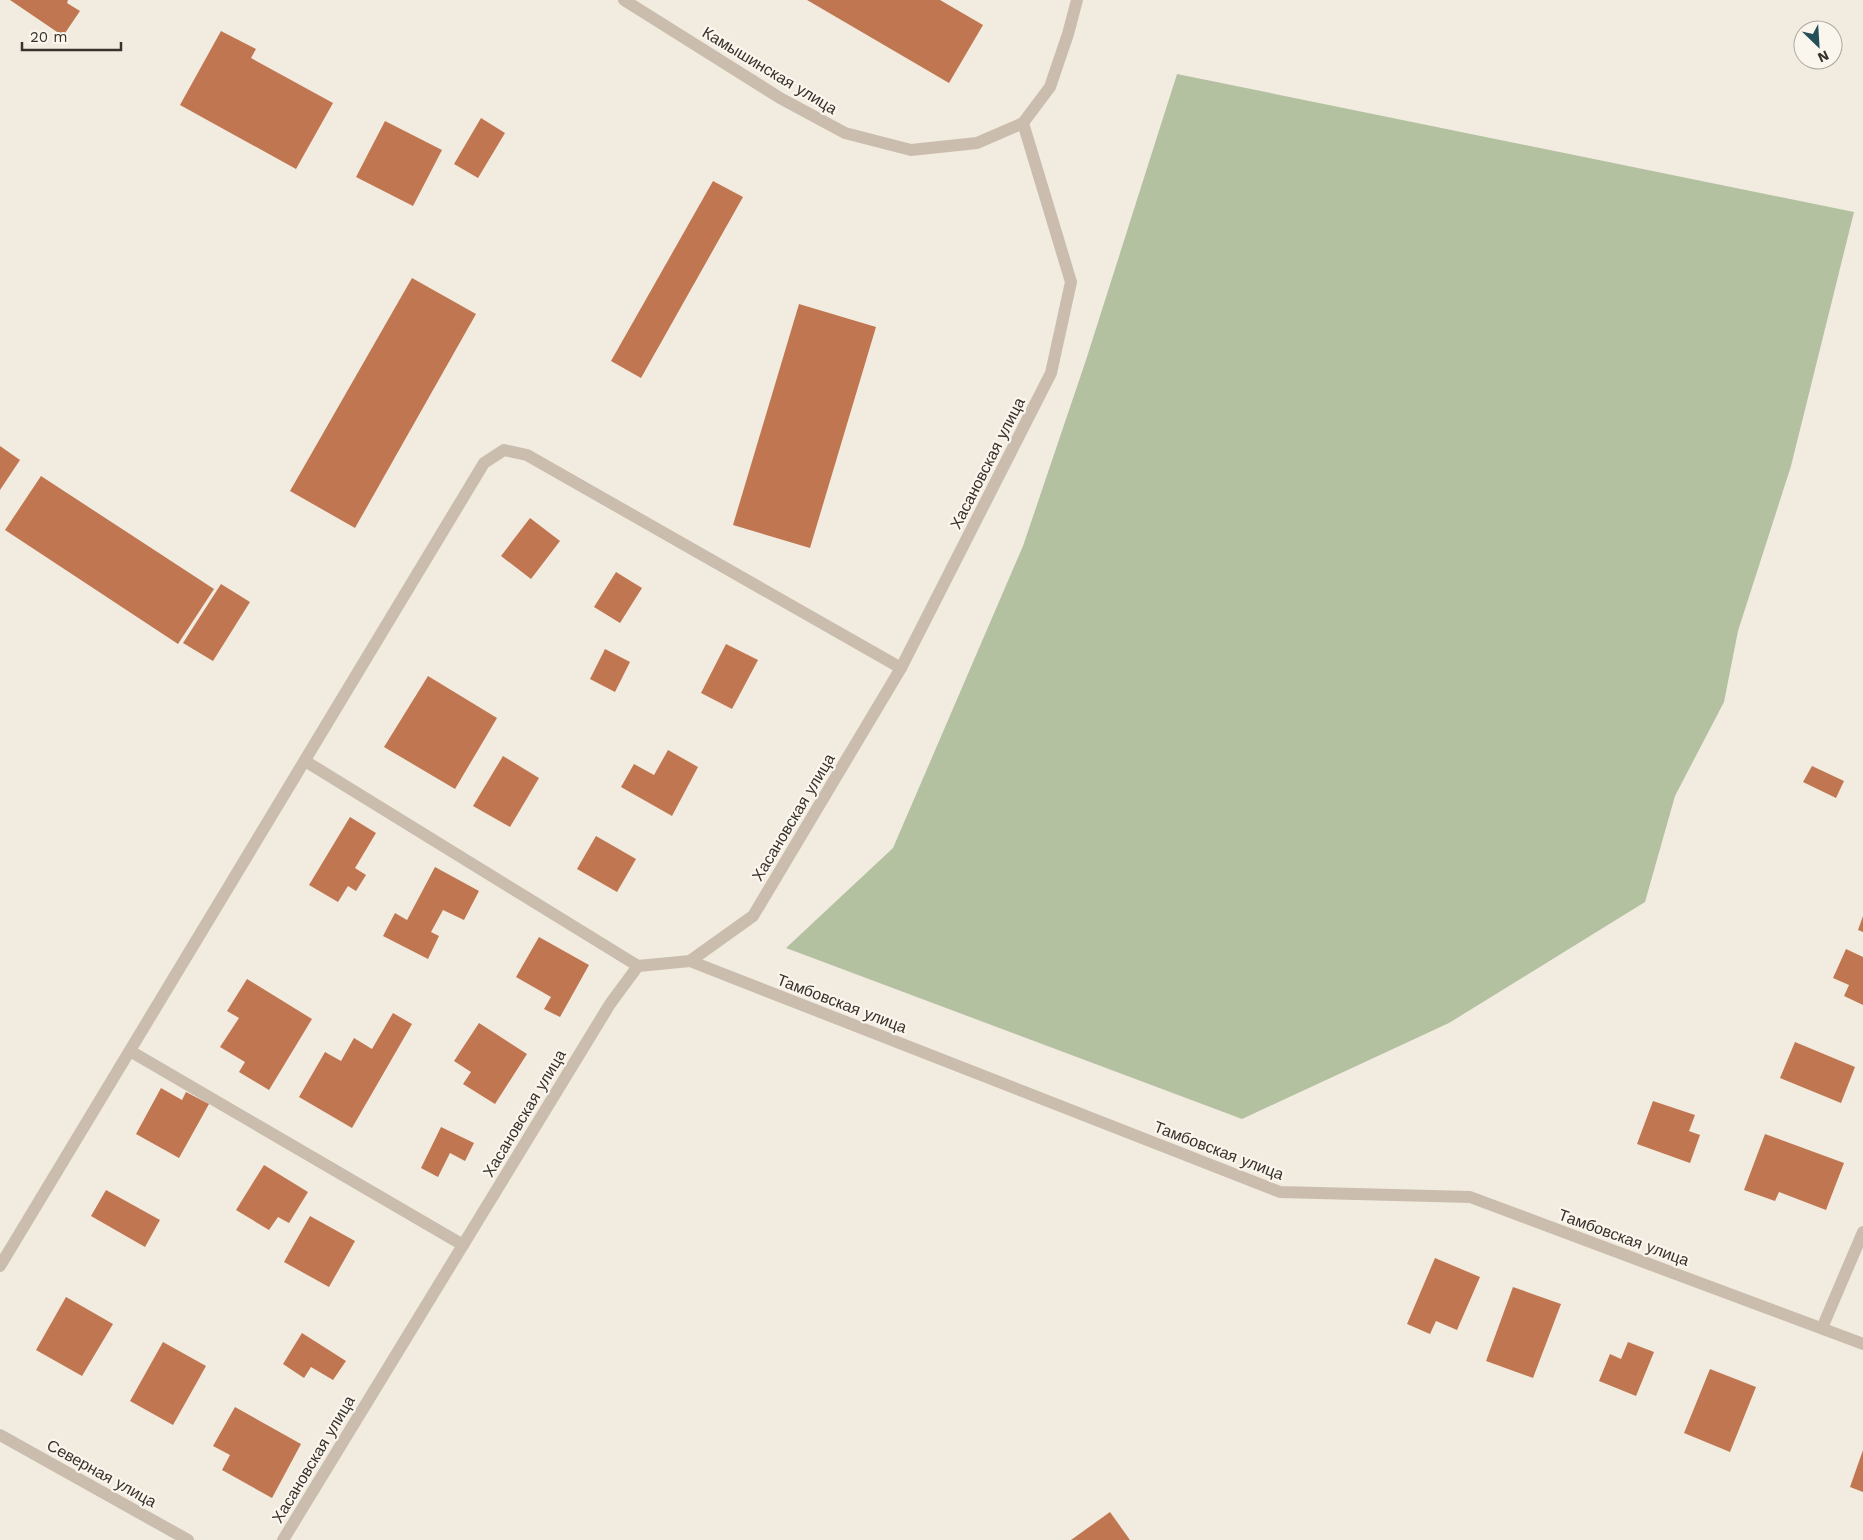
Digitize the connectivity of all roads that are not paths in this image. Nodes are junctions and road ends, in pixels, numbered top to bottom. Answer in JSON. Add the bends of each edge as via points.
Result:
{"nodes":[{"id":1,"x":624,"y":0,"type":"edge"},
{"id":2,"x":1078,"y":0,"type":"edge"},
{"id":3,"x":1023,"y":123,"type":"junction"},
{"id":4,"x":901,"y":668,"type":"junction"},
{"id":5,"x":305,"y":761,"type":"junction"},
{"id":6,"x":690,"y":961,"type":"junction"},
{"id":7,"x":638,"y":966,"type":"junction"},
{"id":8,"x":130,"y":1050,"type":"junction"},
{"id":9,"x":1863,"y":1232,"type":"edge"},
{"id":10,"x":463,"y":1245,"type":"junction"},
{"id":11,"x":0,"y":1266,"type":"edge"},
{"id":12,"x":1822,"y":1328,"type":"junction"},
{"id":13,"x":1863,"y":1344,"type":"edge"},
{"id":14,"x":0,"y":1434,"type":"edge"},
{"id":15,"x":188,"y":1540,"type":"edge"},
{"id":16,"x":283,"y":1540,"type":"edge"}],
"edges":[{"from":1,"to":3,"type":"street","name":"Камышинская улица","via":[[780,98],[845,132],[911,150],[977,144]]},
{"from":2,"to":3,"type":"street","via":[[1050,88]]},
{"from":3,"to":4,"type":"street","name":"Хасановская улица","via":[[1072,282],[1051,373]]},
{"from":4,"to":5,"type":"street","via":[[528,455],[504,450],[484,463]]},
{"from":4,"to":6,"type":"street","name":"Хасановская улица","via":[[753,916]]},
{"from":5,"to":7,"type":"street"},
{"from":5,"to":8,"type":"street"},
{"from":6,"to":7,"type":"street"},
{"from":6,"to":12,"type":"street","name":"Тамбовская улица","via":[[1280,1192],[1470,1197]]},
{"from":7,"to":10,"type":"street","name":"Хасановская улица","via":[[610,1004]]},
{"from":8,"to":10,"type":"street"},
{"from":8,"to":11,"type":"street"},
{"from":9,"to":12,"type":"street"},
{"from":10,"to":16,"type":"street","name":"Хасановская улица"},
{"from":12,"to":13,"type":"street","name":"Тамбовская улица"},
{"from":14,"to":15,"type":"street","name":"Северная улица"}]}
